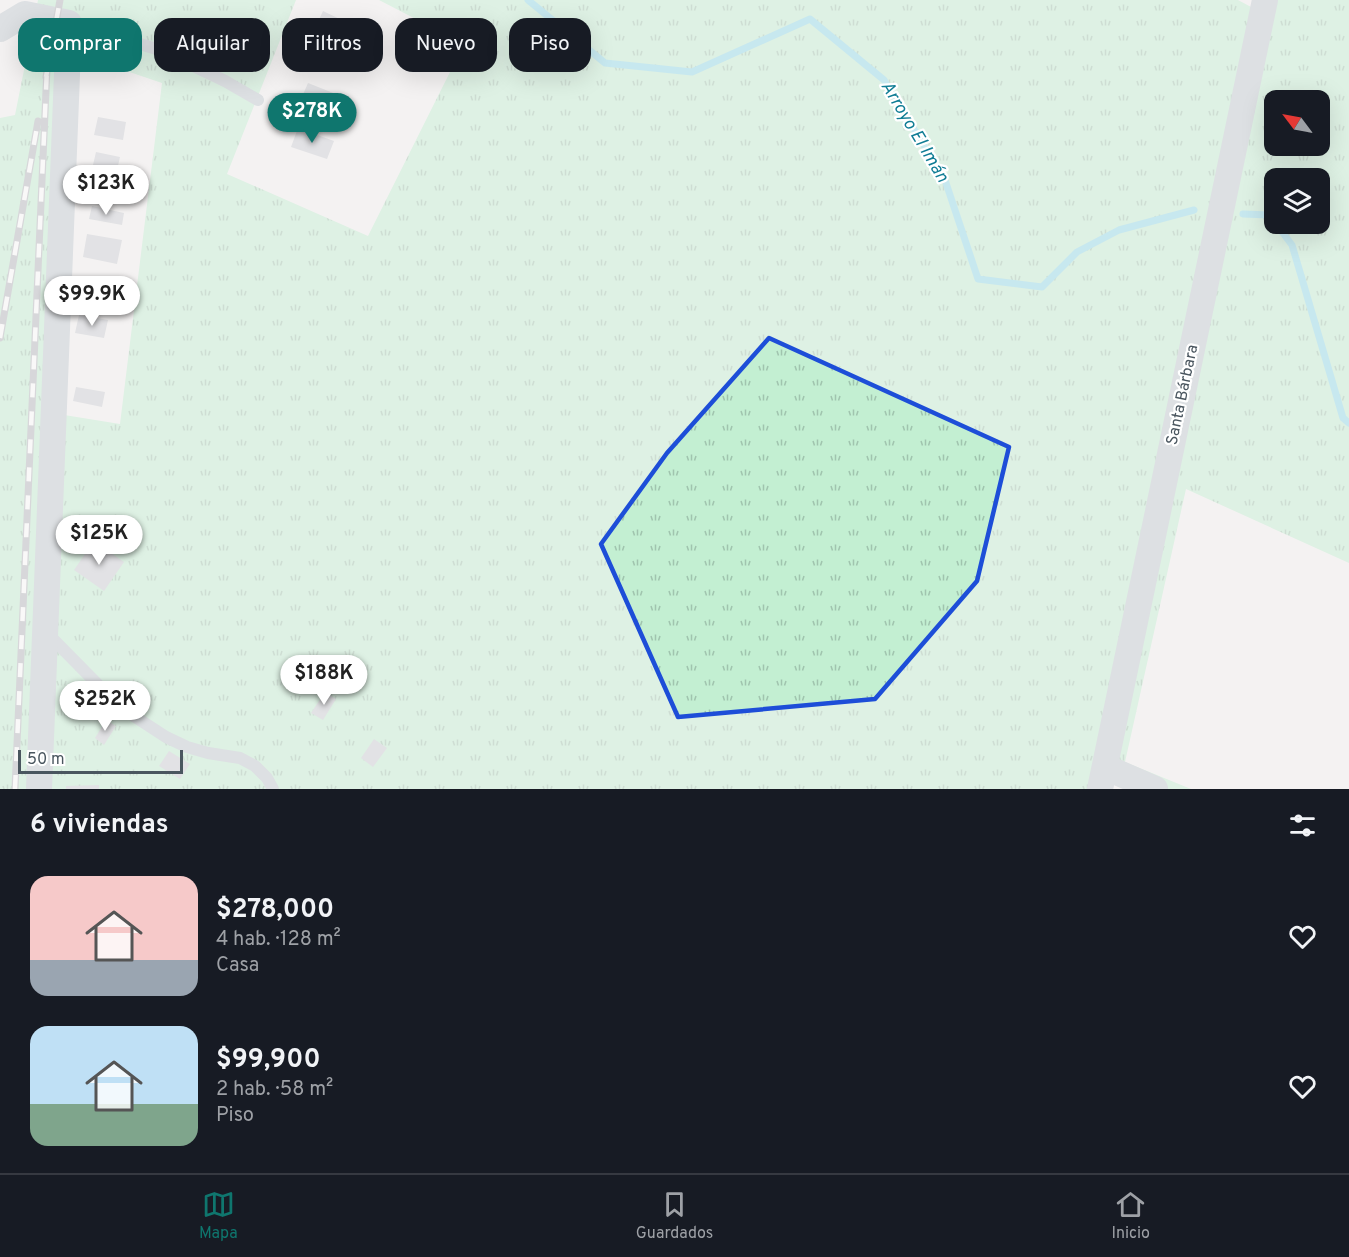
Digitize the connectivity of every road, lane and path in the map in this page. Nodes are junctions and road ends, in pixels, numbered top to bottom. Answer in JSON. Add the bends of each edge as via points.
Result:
{"nodes":[{"id":1,"x":1265,"y":0,"type":"edge"},
{"id":2,"x":18,"y":18,"type":"edge"},
{"id":3,"x":18,"y":18,"type":"edge"},
{"id":4,"x":45,"y":18,"type":"edge"},
{"id":5,"x":0,"y":29,"type":"edge"},
{"id":6,"x":142,"y":45,"type":"edge"},
{"id":7,"x":67,"y":72,"type":"edge"},
{"id":8,"x":258,"y":100,"type":"dead end"},
{"id":9,"x":45,"y":631,"type":"junction"},
{"id":10,"x":1102,"y":778,"type":"edge"},
{"id":11,"x":39,"y":789,"type":"edge"},
{"id":12,"x":273,"y":789,"type":"edge"},
{"id":13,"x":1155,"y":789,"type":"edge"}],
"edges":[{"from":1,"to":10,"type":"street","name":"Santa Bárbara"},
{"from":2,"to":4,"type":"street","via":[[25,14]]},
{"from":3,"to":5,"type":"street"},
{"from":6,"to":8,"type":"lane"},
{"from":7,"to":9,"type":"street"},
{"from":9,"to":11,"type":"street"},
{"from":9,"to":12,"type":"lane","via":[[120,707],[187,747],[255,766]]},
{"from":10,"to":13,"type":"street"}]}
